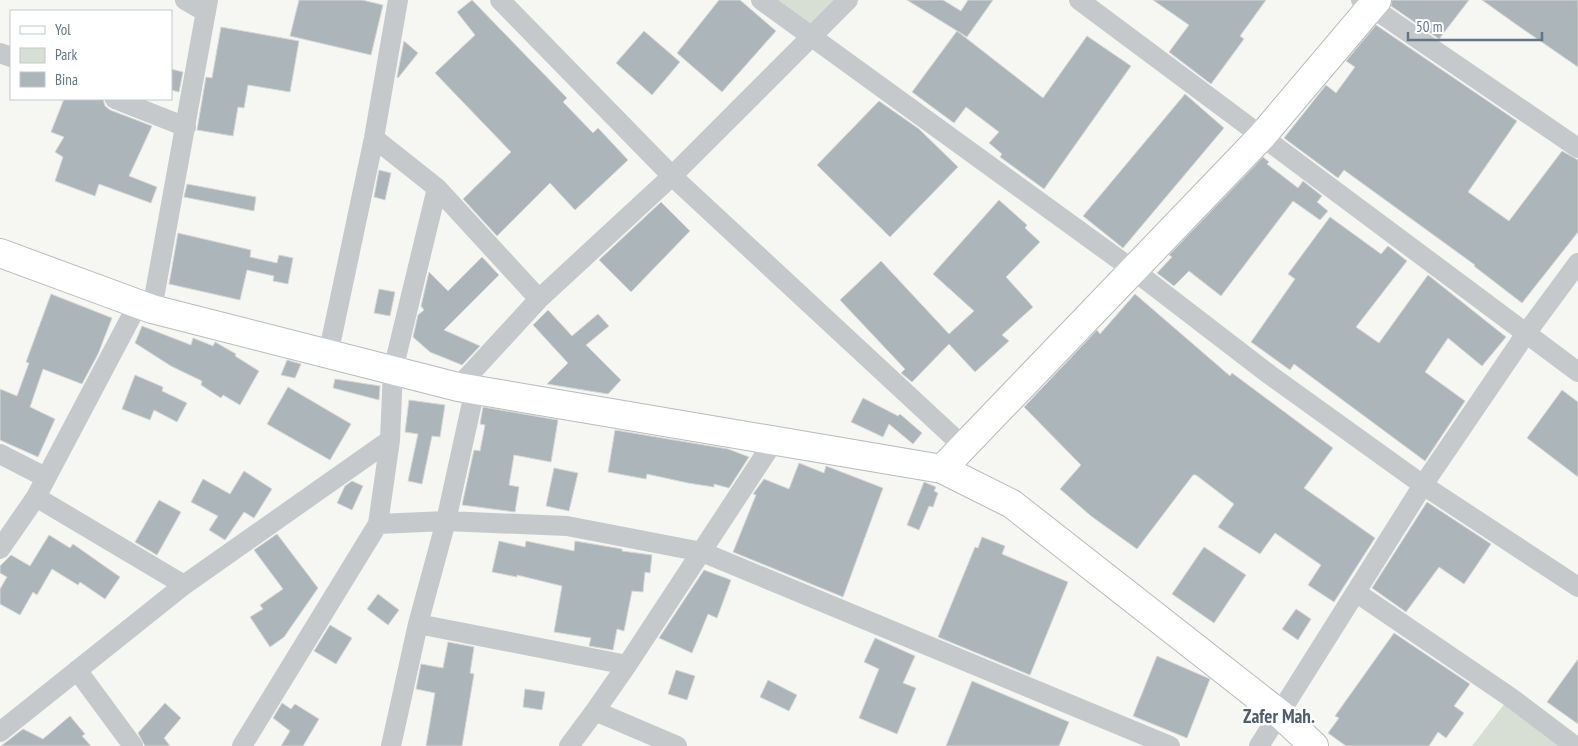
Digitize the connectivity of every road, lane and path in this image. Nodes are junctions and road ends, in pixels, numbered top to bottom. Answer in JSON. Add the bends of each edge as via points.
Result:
{"nodes":[{"id":1,"x":185,"y":0,"type":"edge"},
{"id":2,"x":398,"y":0,"type":"edge"},
{"id":3,"x":500,"y":0,"type":"edge"},
{"id":4,"x":761,"y":0,"type":"edge"},
{"id":5,"x":848,"y":0,"type":"edge"},
{"id":6,"x":1080,"y":0,"type":"edge"},
{"id":7,"x":1370,"y":2,"type":"edge"},
{"id":8,"x":207,"y":6,"type":"edge"},
{"id":9,"x":812,"y":36,"type":"junction"},
{"id":10,"x":118,"y":100,"type":"edge"},
{"id":11,"x":186,"y":127,"type":"junction"},
{"id":12,"x":1262,"y":136,"type":"junction"},
{"id":13,"x":374,"y":138,"type":"junction"},
{"id":14,"x":1578,"y":148,"type":"edge"},
{"id":15,"x":672,"y":176,"type":"junction"},
{"id":16,"x":437,"y":188,"type":"junction"},
{"id":17,"x":0,"y":253,"type":"edge"},
{"id":18,"x":1578,"y":263,"type":"edge"},
{"id":19,"x":1132,"y":269,"type":"junction"},
{"id":20,"x":539,"y":299,"type":"junction"},
{"id":21,"x":145,"y":307,"type":"junction"},
{"id":22,"x":1527,"y":332,"type":"junction"},
{"id":23,"x":328,"y":355,"type":"junction"},
{"id":24,"x":393,"y":370,"type":"junction"},
{"id":25,"x":1578,"y":372,"type":"edge"},
{"id":26,"x":467,"y":388,"type":"junction"},
{"id":27,"x":390,"y":440,"type":"junction"},
{"id":28,"x":774,"y":441,"type":"junction"},
{"id":29,"x":963,"y":446,"type":"junction"},
{"id":30,"x":0,"y":454,"type":"edge"},
{"id":31,"x":942,"y":469,"type":"junction"},
{"id":32,"x":45,"y":477,"type":"junction"},
{"id":33,"x":1423,"y":485,"type":"junction"},
{"id":34,"x":36,"y":497,"type":"junction"},
{"id":35,"x":446,"y":521,"type":"junction"},
{"id":36,"x":378,"y":524,"type":"junction"},
{"id":37,"x":0,"y":549,"type":"edge"},
{"id":38,"x":702,"y":552,"type":"junction"},
{"id":39,"x":184,"y":585,"type":"junction"},
{"id":40,"x":1578,"y":587,"type":"edge"},
{"id":41,"x":1357,"y":593,"type":"junction"},
{"id":42,"x":418,"y":624,"type":"junction"},
{"id":43,"x":627,"y":665,"type":"junction"},
{"id":44,"x":77,"y":670,"type":"junction"},
{"id":45,"x":595,"y":711,"type":"junction"},
{"id":46,"x":1280,"y":714,"type":"junction"},
{"id":47,"x":0,"y":732,"type":"edge"},
{"id":48,"x":394,"y":745,"type":"edge"},
{"id":49,"x":132,"y":746,"type":"edge"},
{"id":50,"x":242,"y":746,"type":"edge"},
{"id":51,"x":569,"y":746,"type":"edge"},
{"id":52,"x":677,"y":746,"type":"edge"},
{"id":53,"x":1170,"y":746,"type":"edge"},
{"id":54,"x":1259,"y":746,"type":"edge"},
{"id":55,"x":1314,"y":746,"type":"edge"},
{"id":56,"x":1575,"y":746,"type":"edge"}],
"edges":[{"from":1,"to":8,"type":"street"},
{"from":2,"to":13,"type":"street"},
{"from":3,"to":15,"type":"street"},
{"from":4,"to":9,"type":"street"},
{"from":5,"to":9,"type":"street"},
{"from":6,"to":12,"type":"street"},
{"from":7,"to":12,"type":"street"},
{"from":7,"to":14,"type":"street"},
{"from":8,"to":11,"type":"street"},
{"from":9,"to":15,"type":"street"},
{"from":9,"to":19,"type":"street"},
{"from":10,"to":11,"type":"street"},
{"from":11,"to":21,"type":"street"},
{"from":12,"to":19,"type":"street"},
{"from":12,"to":22,"type":"street"},
{"from":13,"to":16,"type":"street"},
{"from":13,"to":23,"type":"street"},
{"from":15,"to":20,"type":"street"},
{"from":15,"to":29,"type":"street"},
{"from":16,"to":20,"type":"street"},
{"from":16,"to":24,"type":"street"},
{"from":17,"to":21,"type":"street"},
{"from":18,"to":22,"type":"street"},
{"from":19,"to":29,"type":"street"},
{"from":19,"to":33,"type":"street","via":[[1270,375]]},
{"from":20,"to":26,"type":"street"},
{"from":21,"to":23,"type":"street"},
{"from":21,"to":32,"type":"street"},
{"from":22,"to":25,"type":"street"},
{"from":22,"to":33,"type":"street"},
{"from":23,"to":24,"type":"street"},
{"from":24,"to":26,"type":"street"},
{"from":24,"to":27,"type":"street"},
{"from":26,"to":28,"type":"street"},
{"from":26,"to":35,"type":"street"},
{"from":27,"to":36,"type":"street"},
{"from":27,"to":39,"type":"street"},
{"from":28,"to":31,"type":"street"},
{"from":28,"to":38,"type":"street"},
{"from":29,"to":31,"type":"street"},
{"from":30,"to":32,"type":"street"},
{"from":31,"to":46,"type":"street","via":[[1012,504]]},
{"from":32,"to":34,"type":"street"},
{"from":33,"to":40,"type":"street"},
{"from":33,"to":41,"type":"street"},
{"from":34,"to":37,"type":"street"},
{"from":34,"to":39,"type":"street"},
{"from":35,"to":36,"type":"street"},
{"from":35,"to":38,"type":"street","via":[[567,526]]},
{"from":35,"to":42,"type":"street"},
{"from":36,"to":50,"type":"street"},
{"from":38,"to":43,"type":"street"},
{"from":38,"to":53,"type":"street"},
{"from":39,"to":44,"type":"street"},
{"from":41,"to":46,"type":"street"},
{"from":41,"to":56,"type":"street","via":[[1510,696]]},
{"from":42,"to":43,"type":"street"},
{"from":42,"to":48,"type":"street"},
{"from":43,"to":45,"type":"street"},
{"from":44,"to":47,"type":"street"},
{"from":44,"to":49,"type":"street"},
{"from":45,"to":51,"type":"street"},
{"from":45,"to":52,"type":"street"},
{"from":46,"to":54,"type":"street"},
{"from":46,"to":55,"type":"street"}]}
